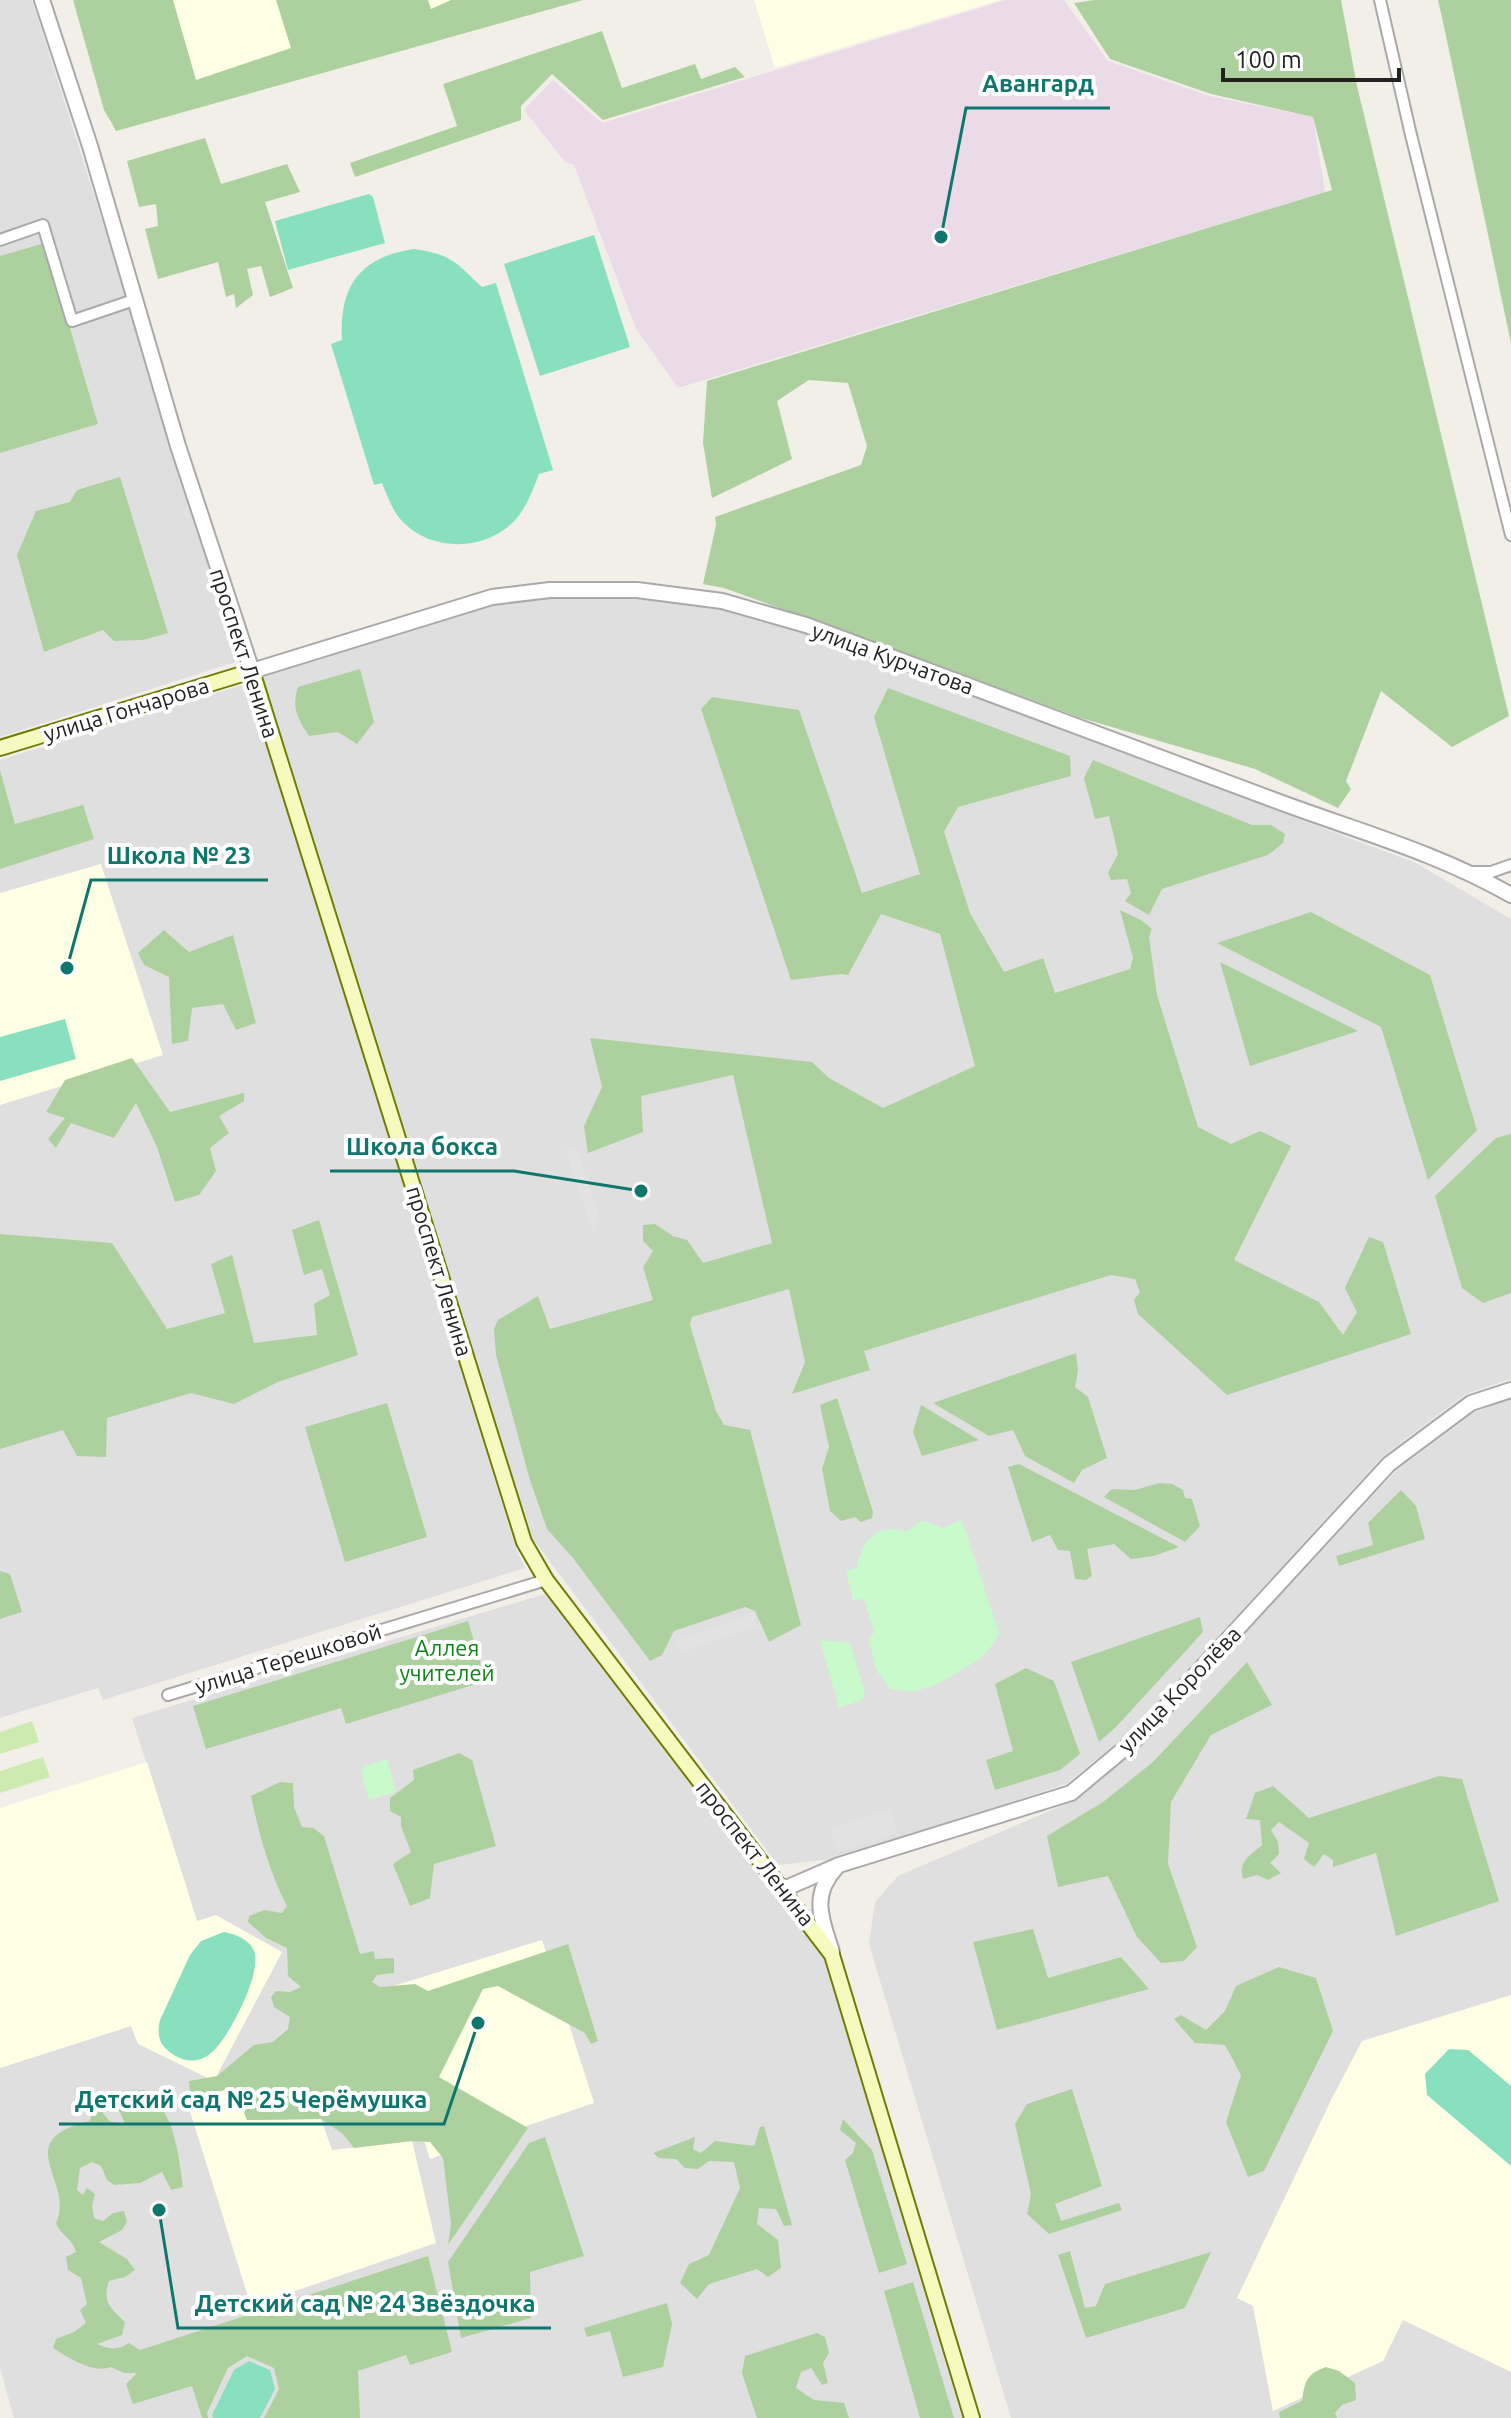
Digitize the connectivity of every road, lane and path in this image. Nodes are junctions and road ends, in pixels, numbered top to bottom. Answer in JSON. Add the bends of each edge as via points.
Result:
{"nodes":[{"id":1,"x":42,"y":0,"type":"edge"},
{"id":2,"x":1380,"y":0,"type":"edge"},
{"id":3,"x":0,"y":240,"type":"edge"},
{"id":4,"x":134,"y":300,"type":"junction"},
{"id":5,"x":1511,"y":535,"type":"edge"},
{"id":6,"x":252,"y":671,"type":"junction"},
{"id":7,"x":0,"y":748,"type":"edge"},
{"id":8,"x":1511,"y":865,"type":"edge"},
{"id":9,"x":1468,"y":872,"type":"junction"},
{"id":10,"x":1511,"y":894,"type":"edge"},
{"id":11,"x":1511,"y":1390,"type":"edge"},
{"id":12,"x":546,"y":1580,"type":"junction"},
{"id":13,"x":168,"y":1695,"type":"dead end"},
{"id":14,"x":839,"y":1865,"type":"junction"},
{"id":15,"x":784,"y":1889,"type":"junction"},
{"id":16,"x":832,"y":1955,"type":"junction"},
{"id":17,"x":972,"y":2418,"type":"edge"}],
"edges":[{"from":1,"to":4,"type":"street","name":"проспект Ленина"},
{"from":2,"to":5,"type":"street"},
{"from":3,"to":4,"type":"street","via":[[43,225],[72,321]]},
{"from":4,"to":6,"type":"street","name":"проспект Ленина"},
{"from":6,"to":7,"type":"main road","name":"улица Гончарова"},
{"from":6,"to":9,"type":"street","name":"улица Курчатова","via":[[492,597],[594,588],[722,601],[806,625]]},
{"from":6,"to":12,"type":"main road","name":"проспект Ленина","via":[[524,1542]]},
{"from":8,"to":9,"type":"street"},
{"from":9,"to":10,"type":"street","name":"улица Курчатова"},
{"from":11,"to":14,"type":"street","name":"улица Королёва","via":[[1471,1403],[1389,1464],[1137,1738],[1071,1793]]},
{"from":12,"to":13,"type":"street","name":"улица Терешковой"},
{"from":12,"to":15,"type":"main road","name":"проспект Ленина"},
{"from":14,"to":15,"type":"street","name":"улица Королёва"},
{"from":14,"to":16,"type":"street","via":[[824,1881],[819,1900]]},
{"from":15,"to":16,"type":"main road","name":"проспект Ленина"},
{"from":16,"to":17,"type":"main road","name":"проспект Ленина"}]}
